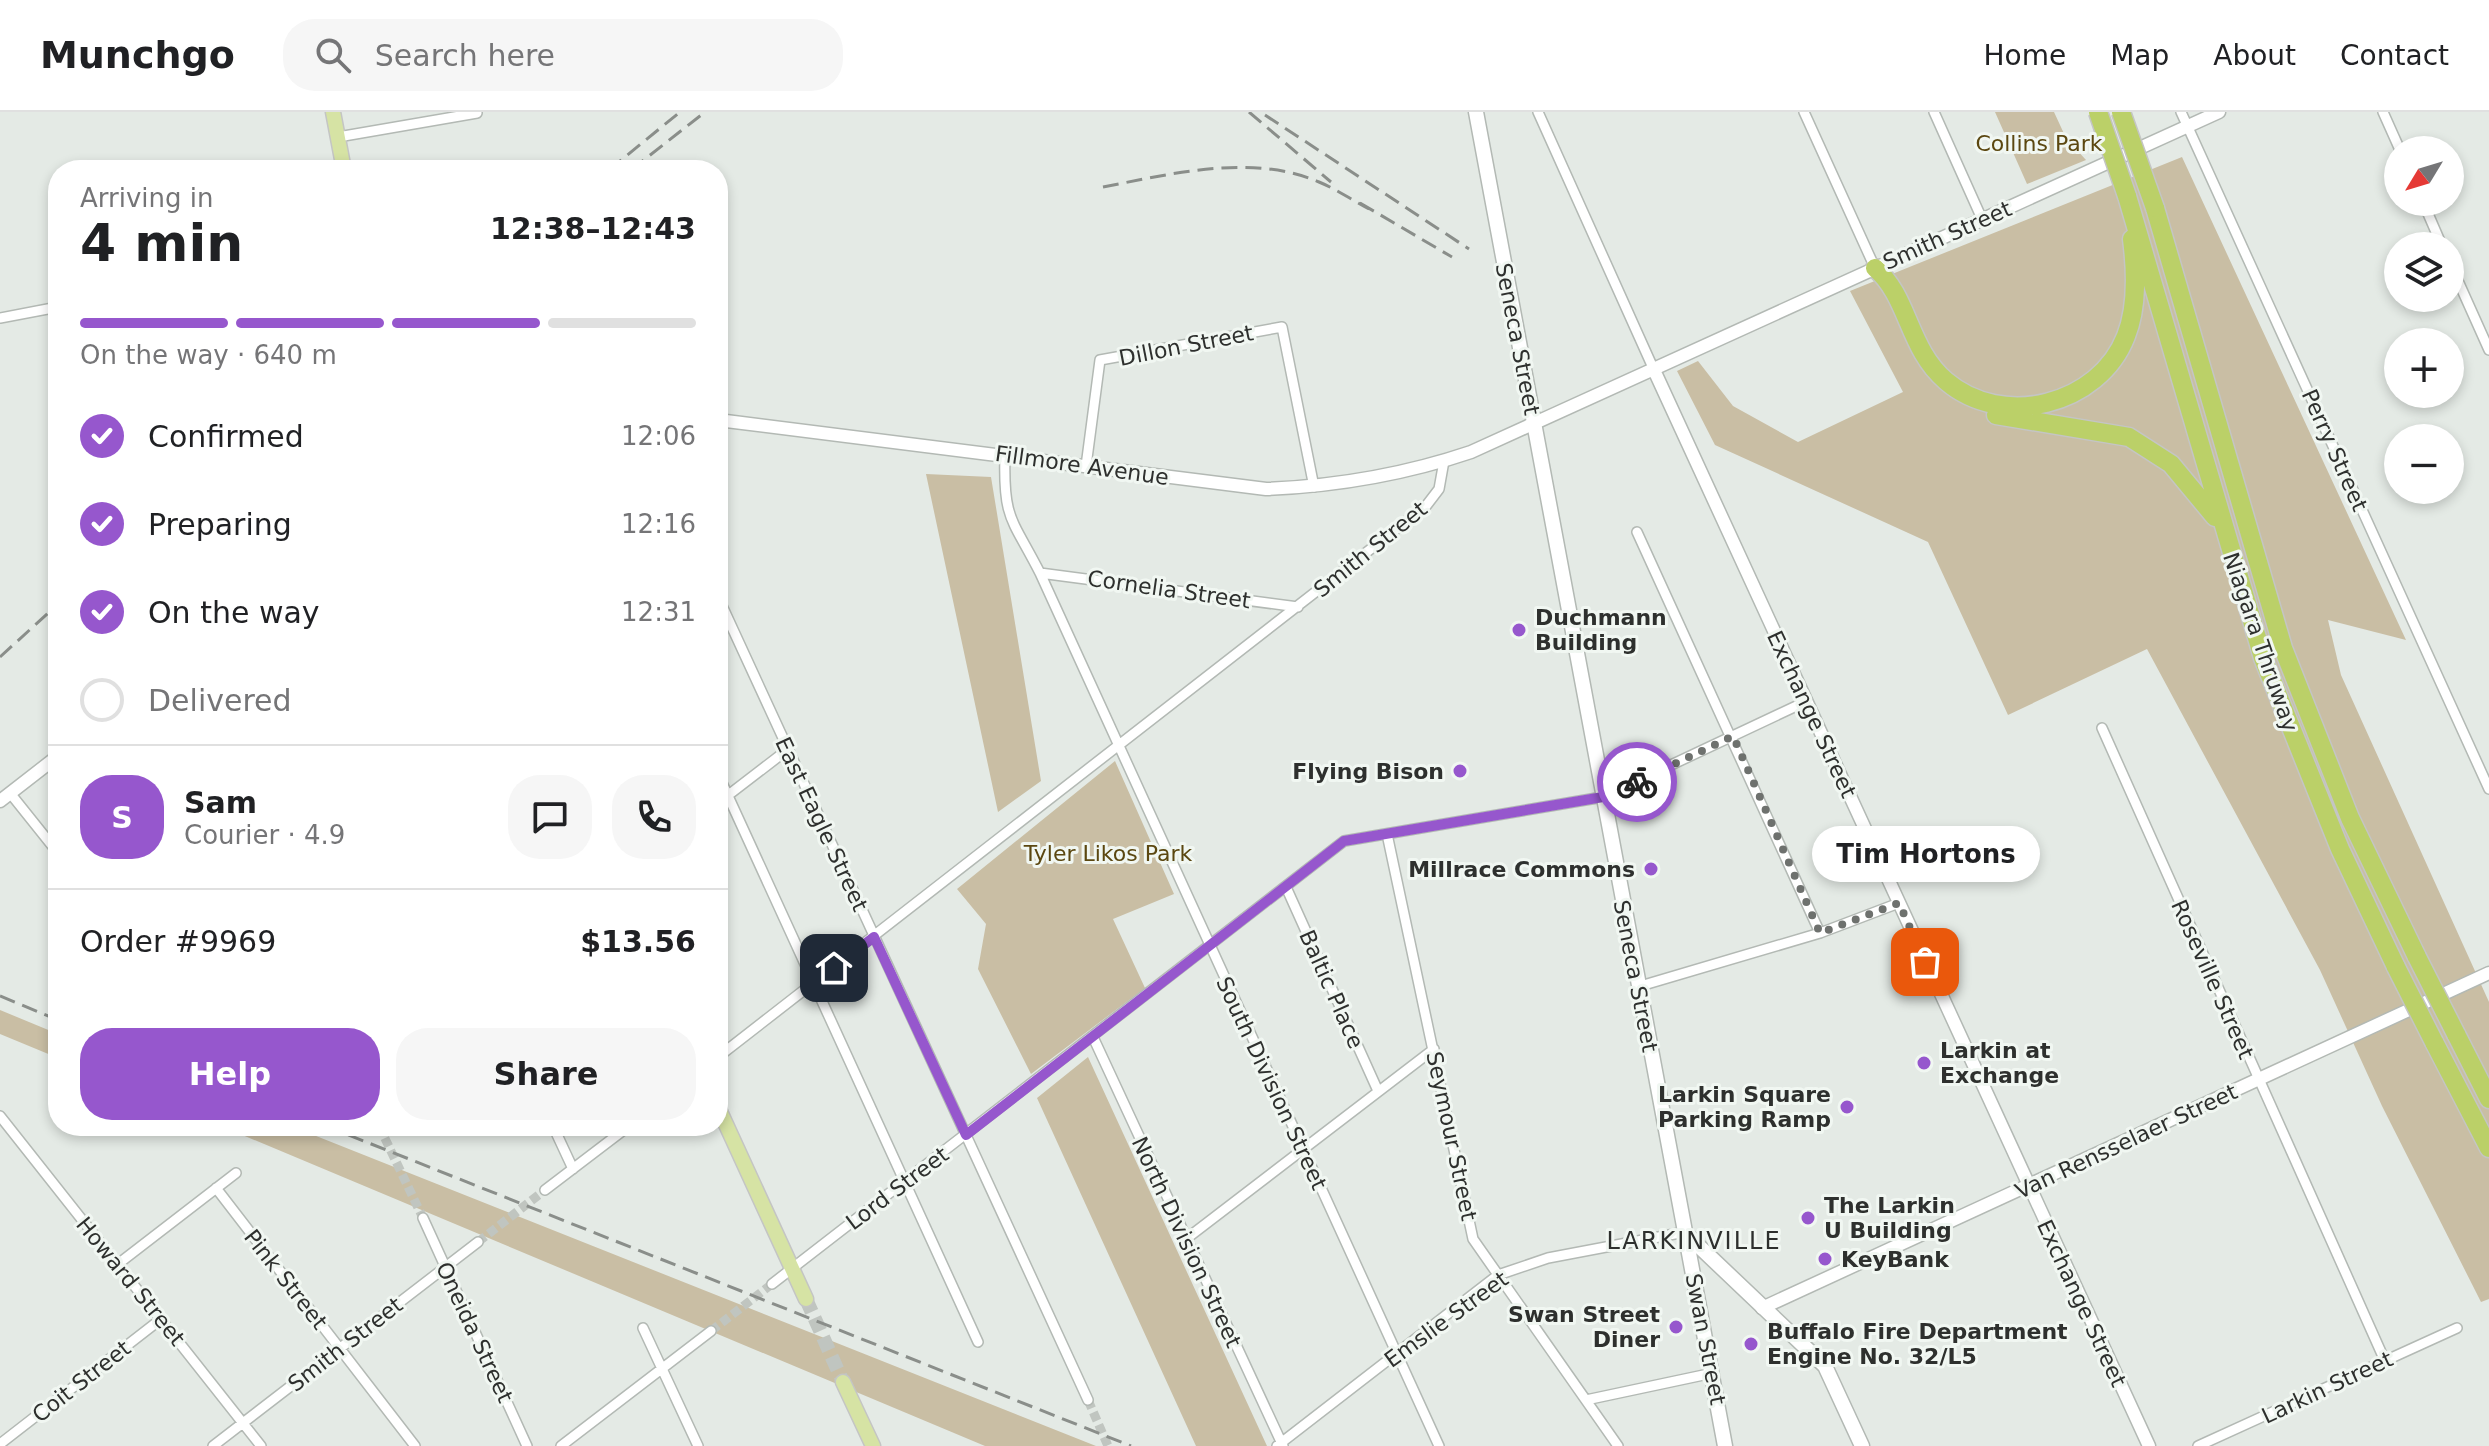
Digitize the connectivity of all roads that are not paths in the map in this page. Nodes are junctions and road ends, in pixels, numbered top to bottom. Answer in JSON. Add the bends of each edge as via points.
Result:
{"nodes":[{"id":1,"x":333,"y":112,"type":"edge"},
{"id":2,"x":1476,"y":112,"type":"edge"},
{"id":3,"x":1538,"y":112,"type":"edge"},
{"id":4,"x":1804,"y":112,"type":"edge"},
{"id":5,"x":1934,"y":112,"type":"edge"},
{"id":6,"x":2098,"y":112,"type":"edge"},
{"id":7,"x":2121,"y":112,"type":"edge"},
{"id":8,"x":2181,"y":112,"type":"edge"},
{"id":9,"x":2219,"y":112,"type":"edge"},
{"id":10,"x":2383,"y":112,"type":"edge"},
{"id":11,"x":477,"y":113,"type":"edge"},
{"id":12,"x":2187,"y":126,"type":"junction"},
{"id":13,"x":2394,"y":136,"type":"edge"},
{"id":14,"x":338,"y":137,"type":"junction"},
{"id":15,"x":342,"y":160,"type":"edge"},
{"id":16,"x":2130,"y":207,"type":"junction"},
{"id":17,"x":1982,"y":219,"type":"junction"},
{"id":18,"x":1875,"y":268,"type":"junction"},
{"id":19,"x":2464,"y":294,"type":"edge"},
{"id":20,"x":48,"y":309,"type":"edge"},
{"id":21,"x":0,"y":318,"type":"edge"},
{"id":22,"x":2489,"y":350,"type":"edge"},
{"id":23,"x":1654,"y":370,"type":"junction"},
{"id":24,"x":728,"y":421,"type":"edge"},
{"id":25,"x":1534,"y":424,"type":"junction"},
{"id":26,"x":1005,"y":455,"type":"junction"},
{"id":27,"x":1444,"y":461,"type":"junction"},
{"id":28,"x":1086,"y":466,"type":"junction"},
{"id":29,"x":1314,"y":487,"type":"junction"},
{"id":30,"x":2221,"y":526,"type":"junction"},
{"id":31,"x":1637,"y":532,"type":"dead end"},
{"id":32,"x":1040,"y":573,"type":"junction"},
{"id":33,"x":1298,"y":607,"type":"junction"},
{"id":34,"x":728,"y":619,"type":"edge"},
{"id":35,"x":1807,"y":701,"type":"junction"},
{"id":36,"x":2102,"y":728,"type":"dead end"},
{"id":37,"x":1733,"y":736,"type":"junction"},
{"id":38,"x":1120,"y":746,"type":"junction"},
{"id":39,"x":787,"y":750,"type":"junction"},
{"id":40,"x":48,"y":764,"type":"edge"},
{"id":41,"x":2489,"y":789,"type":"edge"},
{"id":42,"x":728,"y":795,"type":"joint"},
{"id":43,"x":5,"y":797,"type":"edge"},
{"id":44,"x":1603,"y":797,"type":"junction"},
{"id":45,"x":1387,"y":834,"type":"junction"},
{"id":46,"x":48,"y":842,"type":"edge"},
{"id":47,"x":1286,"y":887,"type":"junction"},
{"id":48,"x":1899,"y":903,"type":"junction"},
{"id":49,"x":1820,"y":933,"type":"junction"},
{"id":50,"x":874,"y":937,"type":"junction"},
{"id":51,"x":1209,"y":946,"type":"junction"},
{"id":52,"x":2489,"y":973,"type":"edge"},
{"id":53,"x":814,"y":983,"type":"junction"},
{"id":54,"x":1637,"y":987,"type":"junction"},
{"id":55,"x":1093,"y":1037,"type":"junction"},
{"id":56,"x":728,"y":1049,"type":"edge"},
{"id":57,"x":1434,"y":1049,"type":"junction"},
{"id":58,"x":2258,"y":1081,"type":"junction"},
{"id":59,"x":1378,"y":1091,"type":"junction"},
{"id":60,"x":2489,"y":1099,"type":"edge"},
{"id":61,"x":0,"y":1116,"type":"edge"},
{"id":62,"x":728,"y":1129,"type":"edge"},
{"id":63,"x":966,"y":1135,"type":"junction"},
{"id":64,"x":558,"y":1136,"type":"edge"},
{"id":65,"x":616,"y":1136,"type":"edge"},
{"id":66,"x":2489,"y":1148,"type":"edge"},
{"id":67,"x":1303,"y":1149,"type":"junction"},
{"id":68,"x":573,"y":1169,"type":"junction"},
{"id":69,"x":236,"y":1173,"type":"dead end"},
{"id":70,"x":905,"y":1182,"type":"junction"},
{"id":71,"x":2028,"y":1186,"type":"junction"},
{"id":72,"x":216,"y":1188,"type":"junction"},
{"id":73,"x":545,"y":1190,"type":"tunnel mouth"},
{"id":74,"x":423,"y":1218,"type":"tunnel mouth"},
{"id":75,"x":1685,"y":1232,"type":"junction"},
{"id":76,"x":1186,"y":1239,"type":"junction"},
{"id":77,"x":478,"y":1242,"type":"tunnel mouth"},
{"id":78,"x":118,"y":1264,"type":"junction"},
{"id":79,"x":445,"y":1267,"type":"junction"},
{"id":80,"x":792,"y":1268,"type":"junction"},
{"id":81,"x":1498,"y":1275,"type":"junction"},
{"id":82,"x":772,"y":1284,"type":"tunnel mouth"},
{"id":83,"x":806,"y":1299,"type":"tunnel mouth"},
{"id":84,"x":1762,"y":1308,"type":"junction"},
{"id":85,"x":161,"y":1319,"type":"junction"},
{"id":86,"x":643,"y":1328,"type":"dead end"},
{"id":87,"x":2457,"y":1328,"type":"dead end"},
{"id":88,"x":711,"y":1331,"type":"tunnel mouth"},
{"id":89,"x":978,"y":1342,"type":"dead end"},
{"id":90,"x":339,"y":1348,"type":"junction"},
{"id":91,"x":1396,"y":1353,"type":"junction"},
{"id":92,"x":2385,"y":1361,"type":"junction"},
{"id":93,"x":662,"y":1369,"type":"junction"},
{"id":94,"x":1713,"y":1373,"type":"junction"},
{"id":95,"x":843,"y":1382,"type":"tunnel mouth"},
{"id":96,"x":1088,"y":1400,"type":"tunnel mouth"},
{"id":97,"x":1586,"y":1400,"type":"junction"},
{"id":98,"x":243,"y":1422,"type":"junction"},
{"id":99,"x":0,"y":1444,"type":"edge"},
{"id":100,"x":1280,"y":1445,"type":"edge"},
{"id":101,"x":213,"y":1446,"type":"edge"},
{"id":102,"x":261,"y":1446,"type":"edge"},
{"id":103,"x":415,"y":1446,"type":"edge"},
{"id":104,"x":527,"y":1446,"type":"edge"},
{"id":105,"x":561,"y":1446,"type":"edge"},
{"id":106,"x":698,"y":1446,"type":"edge"},
{"id":107,"x":873,"y":1446,"type":"edge"},
{"id":108,"x":1439,"y":1446,"type":"edge"},
{"id":109,"x":1618,"y":1446,"type":"edge"},
{"id":110,"x":1725,"y":1446,"type":"edge"},
{"id":111,"x":1862,"y":1446,"type":"edge"},
{"id":112,"x":2149,"y":1446,"type":"edge"},
{"id":113,"x":2198,"y":1446,"type":"edge"}],
"edges":[{"from":1,"to":14,"type":"main road"},
{"from":2,"to":25,"type":"main road","name":"Seneca Street"},
{"from":3,"to":23,"type":"street","name":"Exchange Street"},
{"from":4,"to":18,"type":"street"},
{"from":5,"to":17,"type":"street"},
{"from":6,"to":16,"type":"highway","name":"Niagara Thruway","bridge":true},
{"from":7,"to":60,"type":"highway","name":"Niagara Thruway","bridge":true,"via":[[2182,292],[2283,648],[2350,818]]},
{"from":8,"to":12,"type":"street","name":"Perry Street"},
{"from":9,"to":12,"type":"street","name":"Smith Street"},
{"from":10,"to":13,"type":"street"},
{"from":11,"to":14,"type":"street"},
{"from":12,"to":17,"type":"street","name":"Smith Street"},
{"from":12,"to":41,"type":"street","name":"Perry Street"},
{"from":14,"to":15,"type":"main road"},
{"from":16,"to":18,"type":"highway","via":[[2135,286],[2127,335],[2093,381],[2050,403],[1990,403],[1948,383],[1914,341],[1888,279]]},
{"from":16,"to":30,"type":"highway","name":"Niagara Thruway"},
{"from":17,"to":18,"type":"street","name":"Smith Street"},
{"from":18,"to":23,"type":"street","name":"Smith Street"},
{"from":18,"to":30,"type":"highway","via":[[1877,285],[1903,343],[1937,388],[1982,411],[2129,437],[2171,464]]},
{"from":19,"to":22,"type":"street"},
{"from":20,"to":21,"type":"street"},
{"from":23,"to":25,"type":"street","name":"Smith Street"},
{"from":23,"to":35,"type":"street","name":"Exchange Street"},
{"from":24,"to":26,"type":"street","name":"Fillmore Avenue"},
{"from":25,"to":27,"type":"street","name":"Smith Street"},
{"from":25,"to":44,"type":"main road","name":"Seneca Street"},
{"from":26,"to":28,"type":"street","name":"Fillmore Avenue"},
{"from":26,"to":32,"type":"street","name":"South Division Street","via":[[1005,507]]},
{"from":27,"to":29,"type":"street","name":"Fillmore Avenue","via":[[1385,477]]},
{"from":27,"to":33,"type":"street","name":"Smith Street","via":[[1439,489],[1426,506]]},
{"from":28,"to":29,"type":"street","name":"Fillmore Avenue","via":[[1266,489]]},
{"from":28,"to":29,"type":"street","name":"Dillon Street","via":[[1100,360],[1282,327]]},
{"from":30,"to":66,"type":"highway","name":"Niagara Thruway","bridge":true,"via":[[2263,658],[2335,837]]},
{"from":31,"to":37,"type":"street"},
{"from":32,"to":33,"type":"street","name":"Cornelia Street"},
{"from":32,"to":38,"type":"street","name":"South Division Street"},
{"from":33,"to":38,"type":"street","name":"Smith Street"},
{"from":34,"to":39,"type":"street","name":"East Eagle Street"},
{"from":35,"to":37,"type":"street","name":"Lord Street"},
{"from":35,"to":48,"type":"street","name":"Exchange Street"},
{"from":36,"to":58,"type":"street","name":"Roseville Street"},
{"from":37,"to":44,"type":"street","name":"Lord Street"},
{"from":37,"to":49,"type":"street"},
{"from":38,"to":50,"type":"street","name":"Smith Street"},
{"from":38,"to":51,"type":"street","name":"South Division Street"},
{"from":39,"to":42,"type":"street"},
{"from":39,"to":50,"type":"street","name":"East Eagle Street"},
{"from":40,"to":43,"type":"street"},
{"from":42,"to":53,"type":"street"},
{"from":43,"to":46,"type":"street"},
{"from":44,"to":45,"type":"street","name":"Lord Street"},
{"from":44,"to":54,"type":"main road","name":"Seneca Street"},
{"from":45,"to":47,"type":"street","name":"Lord Street","via":[[1344,841]]},
{"from":45,"to":57,"type":"street","name":"Seymour Street"},
{"from":47,"to":51,"type":"street","name":"Lord Street"},
{"from":47,"to":59,"type":"street","name":"Baltic Place"},
{"from":48,"to":49,"type":"street"},
{"from":48,"to":71,"type":"street","name":"Exchange Street"},
{"from":49,"to":54,"type":"street"},
{"from":50,"to":53,"type":"street","name":"Smith Street"},
{"from":50,"to":63,"type":"street","name":"East Eagle Street"},
{"from":51,"to":55,"type":"street","name":"Lord Street"},
{"from":51,"to":67,"type":"street","name":"South Division Street"},
{"from":52,"to":58,"type":"street","name":"Van Rensselaer Street"},
{"from":53,"to":56,"type":"street","name":"Smith Street"},
{"from":53,"to":70,"type":"street"},
{"from":54,"to":75,"type":"main road","name":"Seneca Street"},
{"from":55,"to":63,"type":"street","name":"Lord Street"},
{"from":55,"to":76,"type":"street","name":"North Division Street"},
{"from":57,"to":59,"type":"street"},
{"from":57,"to":81,"type":"street","name":"Seymour Street","via":[[1473,1239]]},
{"from":58,"to":71,"type":"street","name":"Van Rensselaer Street"},
{"from":58,"to":92,"type":"street","name":"Roseville Street"},
{"from":59,"to":67,"type":"street"},
{"from":61,"to":78,"type":"street","name":"Howard Street"},
{"from":62,"to":80,"type":"main road"},
{"from":63,"to":70,"type":"street","name":"Lord Street"},
{"from":63,"to":96,"type":"street","name":"East Eagle Street"},
{"from":64,"to":68,"type":"street"},
{"from":65,"to":68,"type":"street"},
{"from":67,"to":76,"type":"street"},
{"from":67,"to":91,"type":"street","name":"South Division Street"},
{"from":68,"to":73,"type":"street"},
{"from":69,"to":72,"type":"street"},
{"from":70,"to":80,"type":"street","name":"Lord Street"},
{"from":70,"to":89,"type":"street"},
{"from":71,"to":84,"type":"street","name":"Van Rensselaer Street"},
{"from":71,"to":112,"type":"street","name":"Exchange Street"},
{"from":72,"to":78,"type":"street"},
{"from":72,"to":90,"type":"street","name":"Pink Street"},
{"from":74,"to":79,"type":"street","name":"Oneida Street"},
{"from":75,"to":81,"type":"street","name":"Emslie Street","via":[[1548,1258]]},
{"from":75,"to":84,"type":"main road"},
{"from":75,"to":94,"type":"main road","name":"Swan Street"},
{"from":76,"to":100,"type":"street","name":"North Division Street"},
{"from":77,"to":79,"type":"street","name":"Smith Street"},
{"from":78,"to":85,"type":"street","name":"Howard Street"},
{"from":79,"to":90,"type":"street","name":"Smith Street"},
{"from":79,"to":104,"type":"street","name":"Oneida Street"},
{"from":80,"to":82,"type":"street","name":"Lord Street"},
{"from":80,"to":83,"type":"main road"},
{"from":81,"to":91,"type":"street","name":"Emslie Street"},
{"from":81,"to":97,"type":"street","name":"Seymour Street"},
{"from":84,"to":111,"type":"main road","via":[[1825,1366]]},
{"from":85,"to":98,"type":"street","name":"Howard Street"},
{"from":85,"to":99,"type":"street","name":"Coit Street"},
{"from":86,"to":93,"type":"street"},
{"from":87,"to":92,"type":"street","name":"Larkin Street"},
{"from":88,"to":93,"type":"street"},
{"from":90,"to":98,"type":"street","name":"Smith Street"},
{"from":90,"to":103,"type":"street","name":"Pink Street"},
{"from":91,"to":100,"type":"street","name":"Emslie Street"},
{"from":91,"to":108,"type":"street","name":"South Division Street"},
{"from":92,"to":113,"type":"street","name":"Larkin Street"},
{"from":93,"to":105,"type":"street"},
{"from":93,"to":106,"type":"street"},
{"from":94,"to":97,"type":"street"},
{"from":94,"to":110,"type":"main road","name":"Swan Street"},
{"from":95,"to":107,"type":"main road"},
{"from":97,"to":109,"type":"street","name":"Seymour Street"},
{"from":98,"to":101,"type":"street","name":"Smith Street"},
{"from":98,"to":102,"type":"street","name":"Howard Street"}]}
